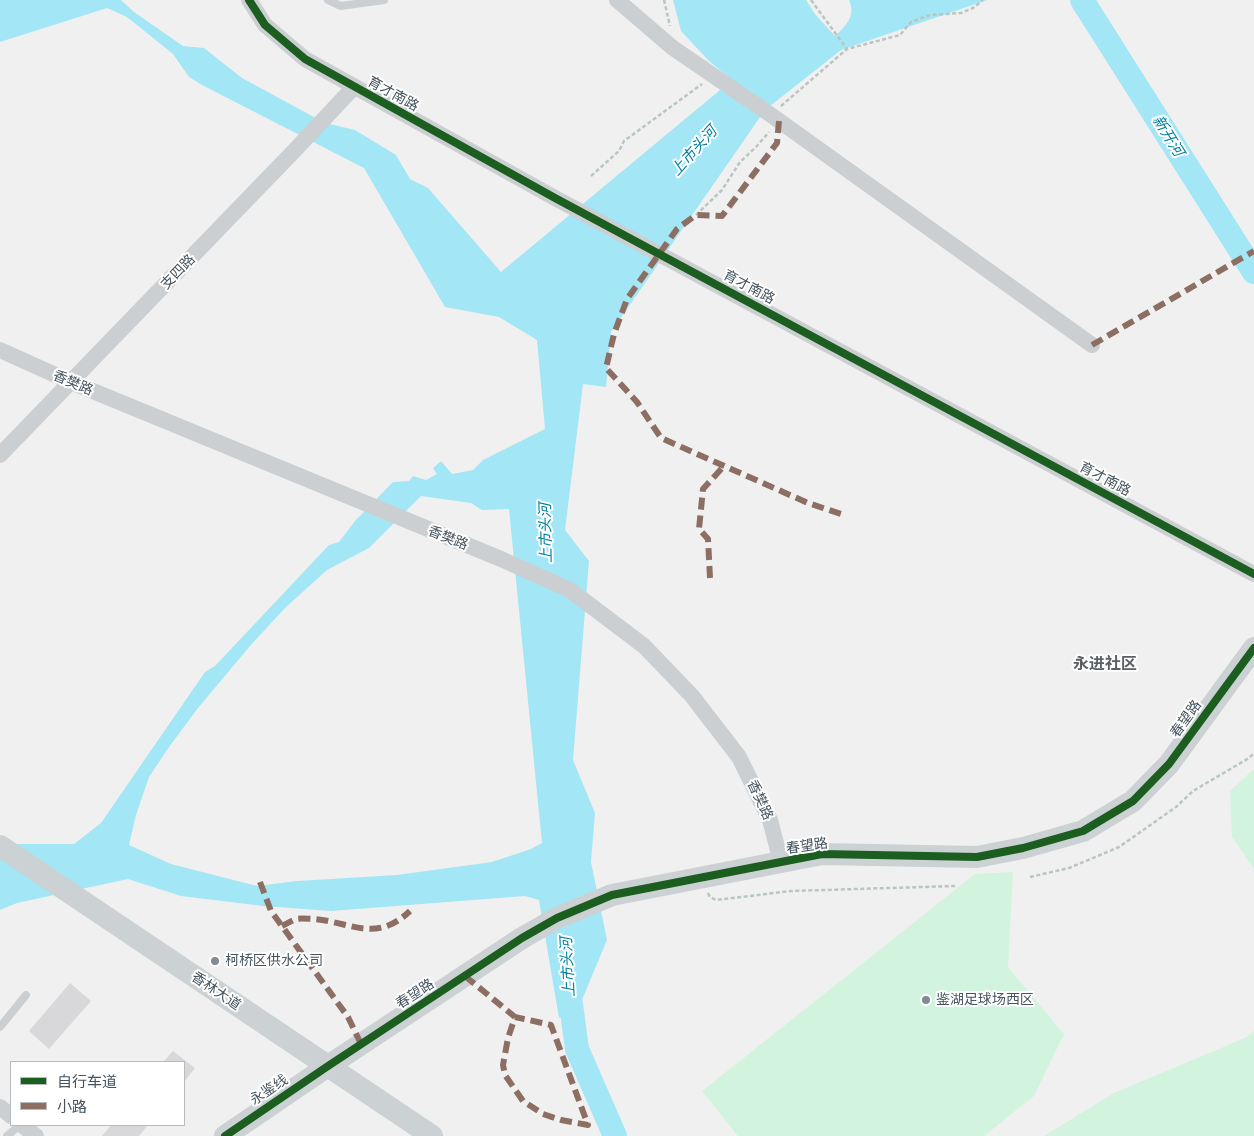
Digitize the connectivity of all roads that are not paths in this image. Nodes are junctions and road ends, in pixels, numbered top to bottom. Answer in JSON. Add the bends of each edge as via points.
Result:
{"nodes":[{"id":1,"x":248,"y":0,"type":"edge"},
{"id":2,"x":328,"y":0,"type":"edge"},
{"id":3,"x":384,"y":0,"type":"edge"},
{"id":4,"x":617,"y":0,"type":"edge"},
{"id":5,"x":354,"y":87,"type":"junction"},
{"id":6,"x":1092,"y":345,"type":"dead end"},
{"id":7,"x":0,"y":350,"type":"edge"},
{"id":8,"x":70,"y":382,"type":"junction"},
{"id":9,"x":0,"y":455,"type":"edge"},
{"id":10,"x":1254,"y":574,"type":"edge"},
{"id":11,"x":1254,"y":648,"type":"edge"},
{"id":12,"x":0,"y":846,"type":"edge"},
{"id":13,"x":780,"y":862,"type":"junction"},
{"id":14,"x":26,"y":996,"type":"dead end"},
{"id":15,"x":0,"y":1027,"type":"edge"},
{"id":16,"x":328,"y":1066,"type":"junction"},
{"id":17,"x":0,"y":1107,"type":"edge"},
{"id":18,"x":10,"y":1115,"type":"edge"},
{"id":19,"x":20,"y":1126,"type":"edge"},
{"id":20,"x":22,"y":1126,"type":"edge"},
{"id":21,"x":7,"y":1136,"type":"edge"},
{"id":22,"x":36,"y":1136,"type":"edge"},
{"id":23,"x":225,"y":1136,"type":"edge"},
{"id":24,"x":432,"y":1136,"type":"edge"}],
"edges":[{"from":1,"to":5,"type":"street","name":"育才南路","via":[[265,25],[305,59]]},
{"from":2,"to":3,"type":"lane","via":[[341,6]]},
{"from":4,"to":6,"type":"street","via":[[673,48]]},
{"from":5,"to":8,"type":"street","name":"支四路"},
{"from":5,"to":10,"type":"street","name":"育才南路"},
{"from":7,"to":8,"type":"street","name":"香樊路"},
{"from":8,"to":9,"type":"street","name":"支四路"},
{"from":8,"to":13,"type":"street","name":"香樊路","via":[[502,559],[570,590],[644,646],[692,696],[739,757],[770,820]]},
{"from":11,"to":13,"type":"street","name":"春望路","via":[[1168,764],[1133,801],[1083,831],[977,857],[822,854]]},
{"from":12,"to":16,"type":"street","name":"香林大道"},
{"from":13,"to":16,"type":"street","name":"春望路","via":[[612,895],[557,918]]},
{"from":14,"to":15,"type":"lane"},
{"from":16,"to":23,"type":"street","name":"永鉴线"},
{"from":16,"to":24,"type":"street","name":"香林大道"},
{"from":17,"to":18,"type":"street"},
{"from":19,"to":21,"type":"lane"},
{"from":20,"to":22,"type":"street"}]}
